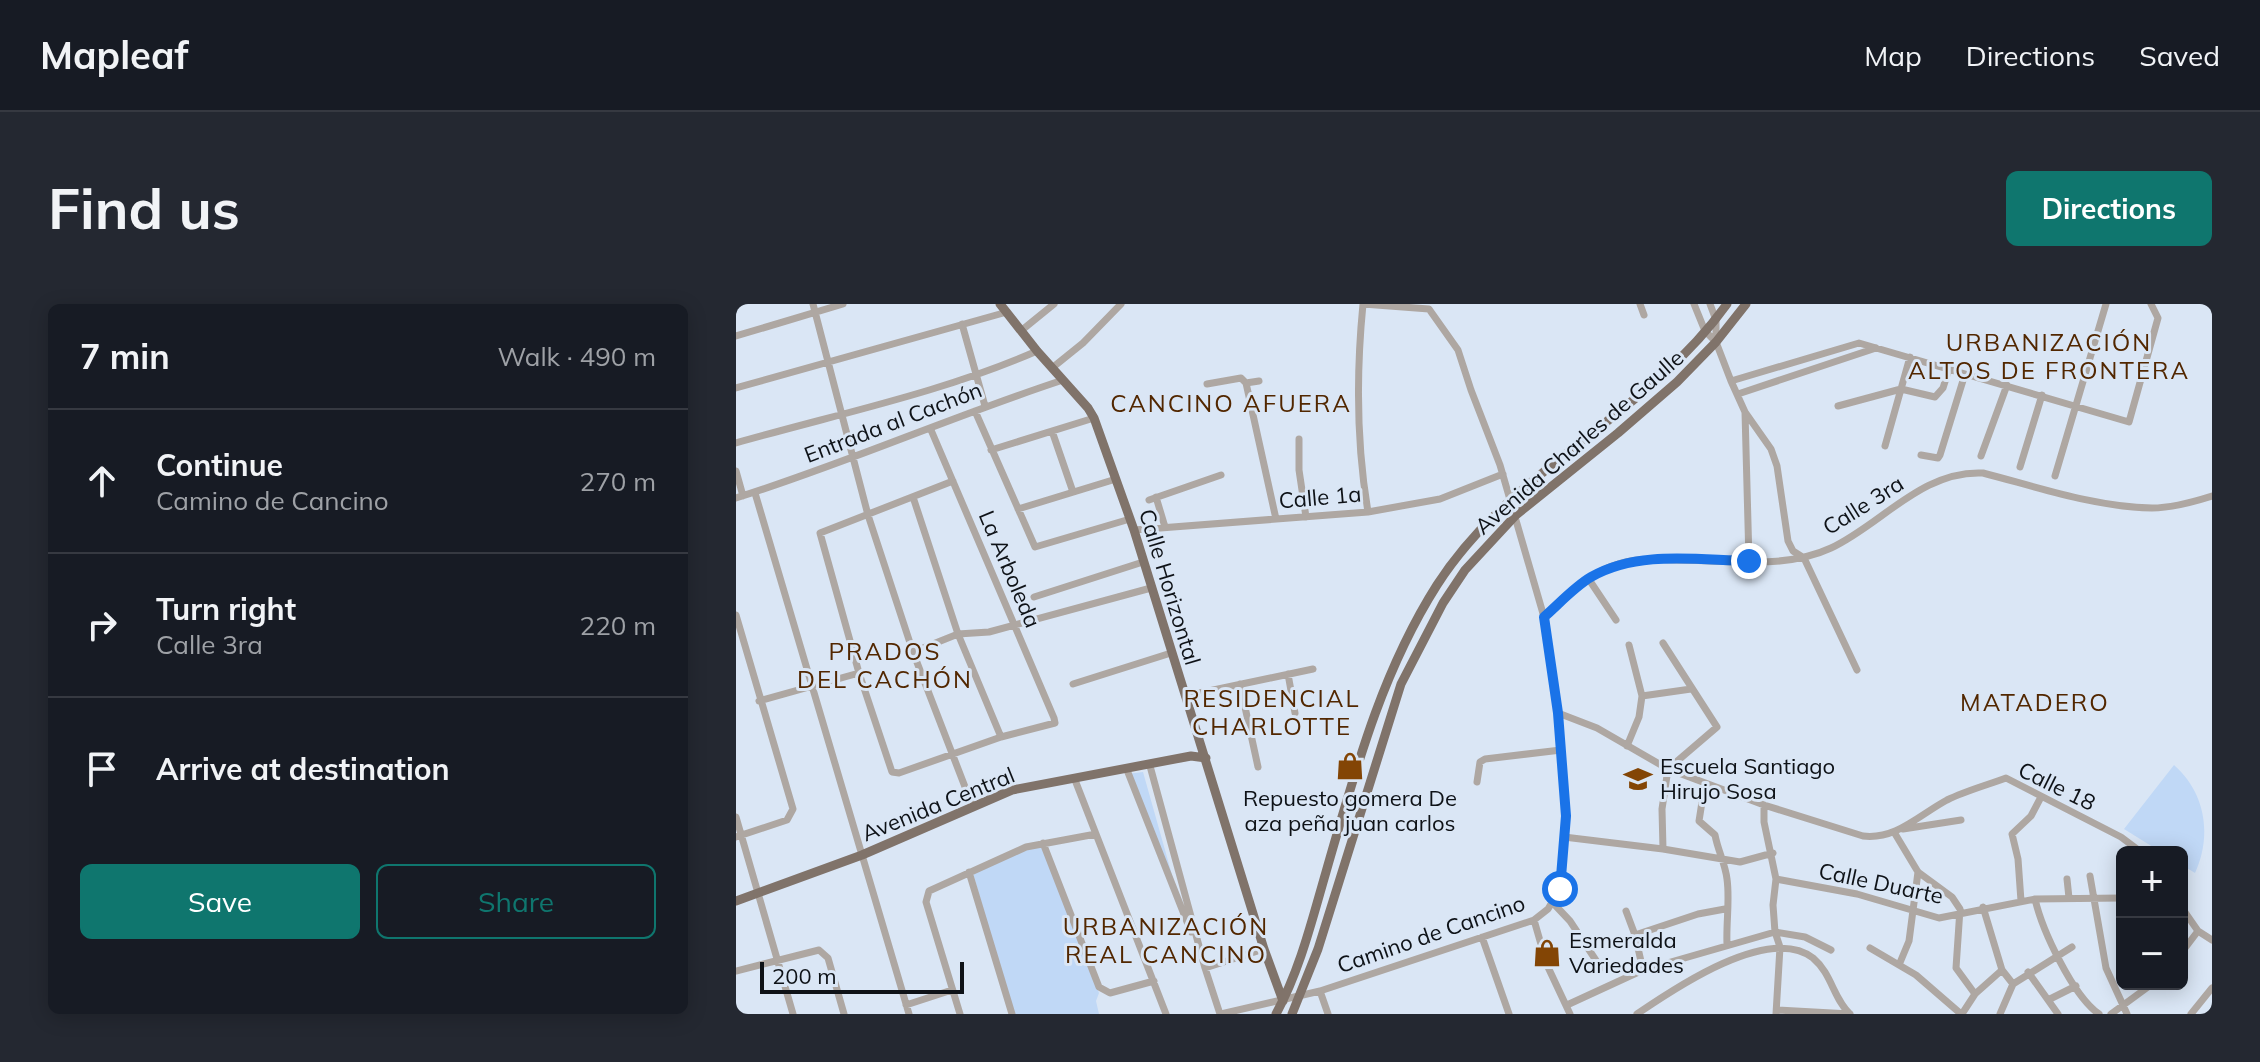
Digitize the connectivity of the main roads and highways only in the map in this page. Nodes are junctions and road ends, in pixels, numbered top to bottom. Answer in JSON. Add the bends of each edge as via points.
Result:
{"nodes":[{"id":1,"x":1727,"y":304,"type":"edge"},
{"id":2,"x":1746,"y":304,"type":"edge"},
{"id":3,"x":1004,"y":308,"type":"edge"},
{"id":4,"x":1206,"y":758,"type":"junction"},
{"id":5,"x":736,"y":901,"type":"edge"},
{"id":6,"x":1283,"y":1001,"type":"junction"},
{"id":7,"x":1276,"y":1014,"type":"edge"},
{"id":8,"x":1292,"y":1014,"type":"edge"}],
"edges":[{"from":1,"to":6,"type":"main road","name":"Avenida Charles de Gaulle","via":[[1628,405],[1510,499],[1439,582],[1401,649],[1368,729]]},
{"from":2,"to":8,"type":"main road","name":"Avenida Charles de Gaulle","via":[[1716,342],[1643,413],[1516,515],[1465,570],[1443,603],[1411,662],[1390,717]]},
{"from":3,"to":4,"type":"main road","name":"Calle Horizontal","via":[[1094,418]]},
{"from":4,"to":5,"type":"main road","name":"Avenida Central","via":[[1191,756],[1012,790],[862,855]]},
{"from":4,"to":6,"type":"main road","name":"Calle Horizontal"},
{"from":6,"to":7,"type":"main road","name":"Avenida Charles de Gaulle"}]}
